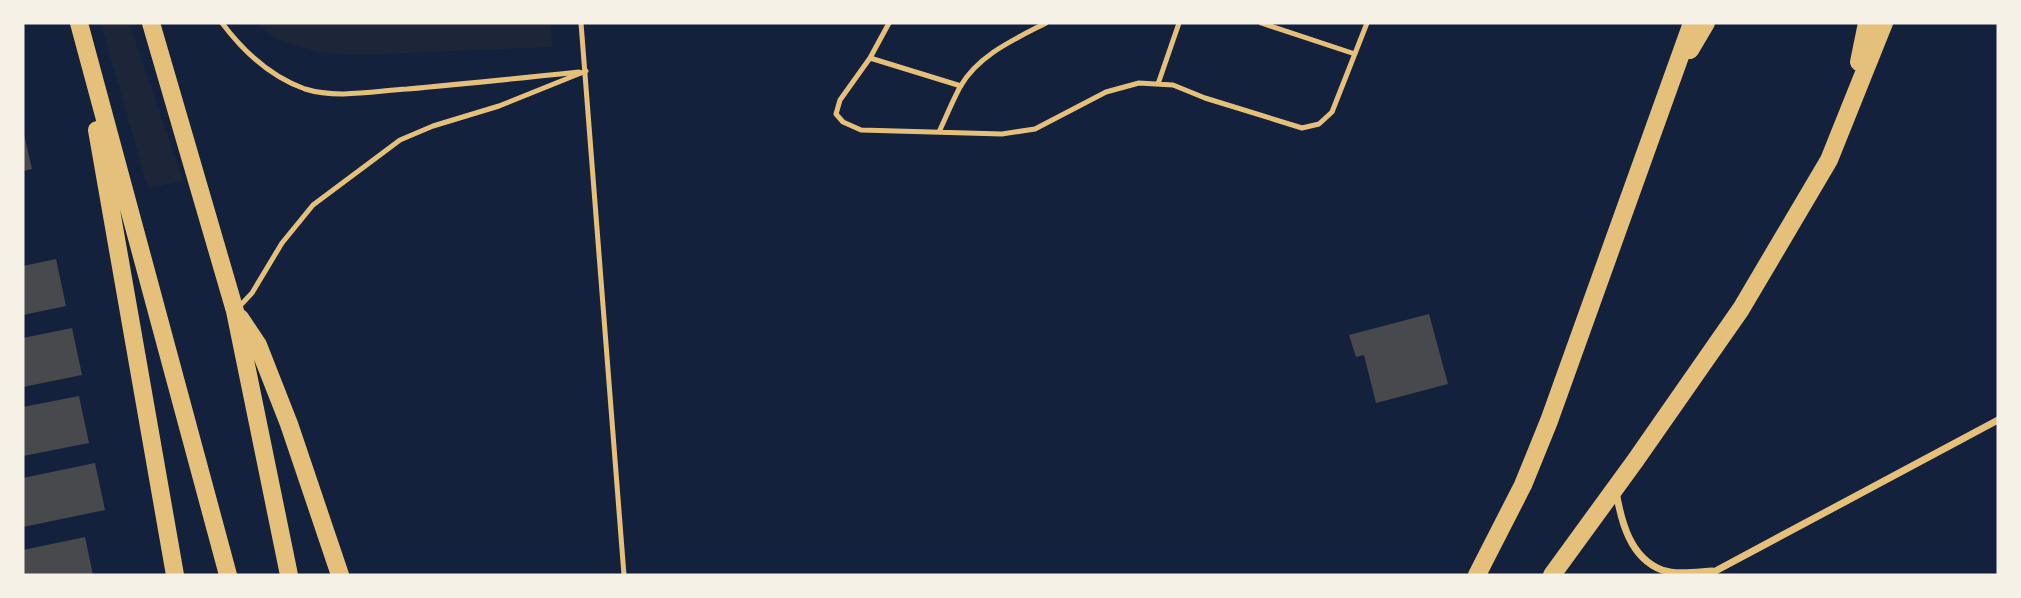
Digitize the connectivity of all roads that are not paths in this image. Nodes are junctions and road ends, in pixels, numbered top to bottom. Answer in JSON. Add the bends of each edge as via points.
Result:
{"nodes":[{"id":1,"x":79,"y":23,"type":"edge"},
{"id":2,"x":151,"y":23,"type":"edge"},
{"id":3,"x":222,"y":23,"type":"edge"},
{"id":4,"x":581,"y":23,"type":"edge"},
{"id":5,"x":889,"y":23,"type":"edge"},
{"id":6,"x":1046,"y":23,"type":"edge"},
{"id":7,"x":1179,"y":23,"type":"edge"},
{"id":8,"x":1261,"y":23,"type":"edge"},
{"id":9,"x":1367,"y":23,"type":"edge"},
{"id":10,"x":1692,"y":23,"type":"edge"},
{"id":11,"x":1706,"y":23,"type":"edge"},
{"id":12,"x":1867,"y":23,"type":"edge"},
{"id":13,"x":1884,"y":23,"type":"edge"},
{"id":14,"x":1355,"y":54,"type":"junction"},
{"id":15,"x":870,"y":58,"type":"junction"},
{"id":16,"x":586,"y":71,"type":"junction"},
{"id":17,"x":1670,"y":83,"type":"junction"},
{"id":18,"x":1158,"y":84,"type":"junction"},
{"id":19,"x":961,"y":86,"type":"junction"},
{"id":20,"x":1851,"y":107,"type":"junction"},
{"id":21,"x":939,"y":132,"type":"junction"},
{"id":22,"x":235,"y":311,"type":"junction"},
{"id":23,"x":1998,"y":420,"type":"edge"},
{"id":24,"x":1616,"y":489,"type":"junction"},
{"id":25,"x":1712,"y":573,"type":"edge"},
{"id":26,"x":175,"y":575,"type":"edge"},
{"id":27,"x":228,"y":575,"type":"edge"},
{"id":28,"x":289,"y":575,"type":"edge"},
{"id":29,"x":340,"y":575,"type":"edge"},
{"id":30,"x":624,"y":575,"type":"edge"},
{"id":31,"x":1477,"y":575,"type":"edge"},
{"id":32,"x":1552,"y":575,"type":"edge"}],
"edges":[{"from":1,"to":26,"type":"main road"},
{"from":1,"to":27,"type":"main road"},
{"from":2,"to":22,"type":"main road"},
{"from":3,"to":16,"type":"lane","via":[[254,59],[284,78],[305,89],[333,93]]},
{"from":4,"to":16,"type":"lane"},
{"from":5,"to":15,"type":"lane"},
{"from":6,"to":19,"type":"lane","via":[[980,62]]},
{"from":7,"to":18,"type":"lane"},
{"from":8,"to":14,"type":"lane"},
{"from":9,"to":14,"type":"lane"},
{"from":10,"to":17,"type":"main road"},
{"from":11,"to":17,"type":"main road"},
{"from":12,"to":20,"type":"main road"},
{"from":13,"to":20,"type":"main road"},
{"from":14,"to":18,"type":"lane","via":[[1332,112],[1319,124],[1302,128]]},
{"from":15,"to":19,"type":"lane"},
{"from":15,"to":21,"type":"lane","via":[[840,100],[836,114],[843,122],[861,130]]},
{"from":16,"to":22,"type":"lane","via":[[400,140],[313,205],[282,243],[253,293]]},
{"from":16,"to":30,"type":"lane"},
{"from":17,"to":31,"type":"main road","via":[[1549,421],[1523,485]]},
{"from":18,"to":21,"type":"lane","via":[[1139,83],[1106,92],[1035,129],[1002,134]]},
{"from":19,"to":21,"type":"lane"},
{"from":20,"to":24,"type":"main road","via":[[1829,160],[1741,309]]},
{"from":22,"to":28,"type":"main road"},
{"from":22,"to":29,"type":"main road","via":[[263,356]]},
{"from":23,"to":25,"type":"street"},
{"from":24,"to":25,"type":"street","via":[[1628,537],[1643,556],[1661,570]]},
{"from":24,"to":32,"type":"main road"}]}
